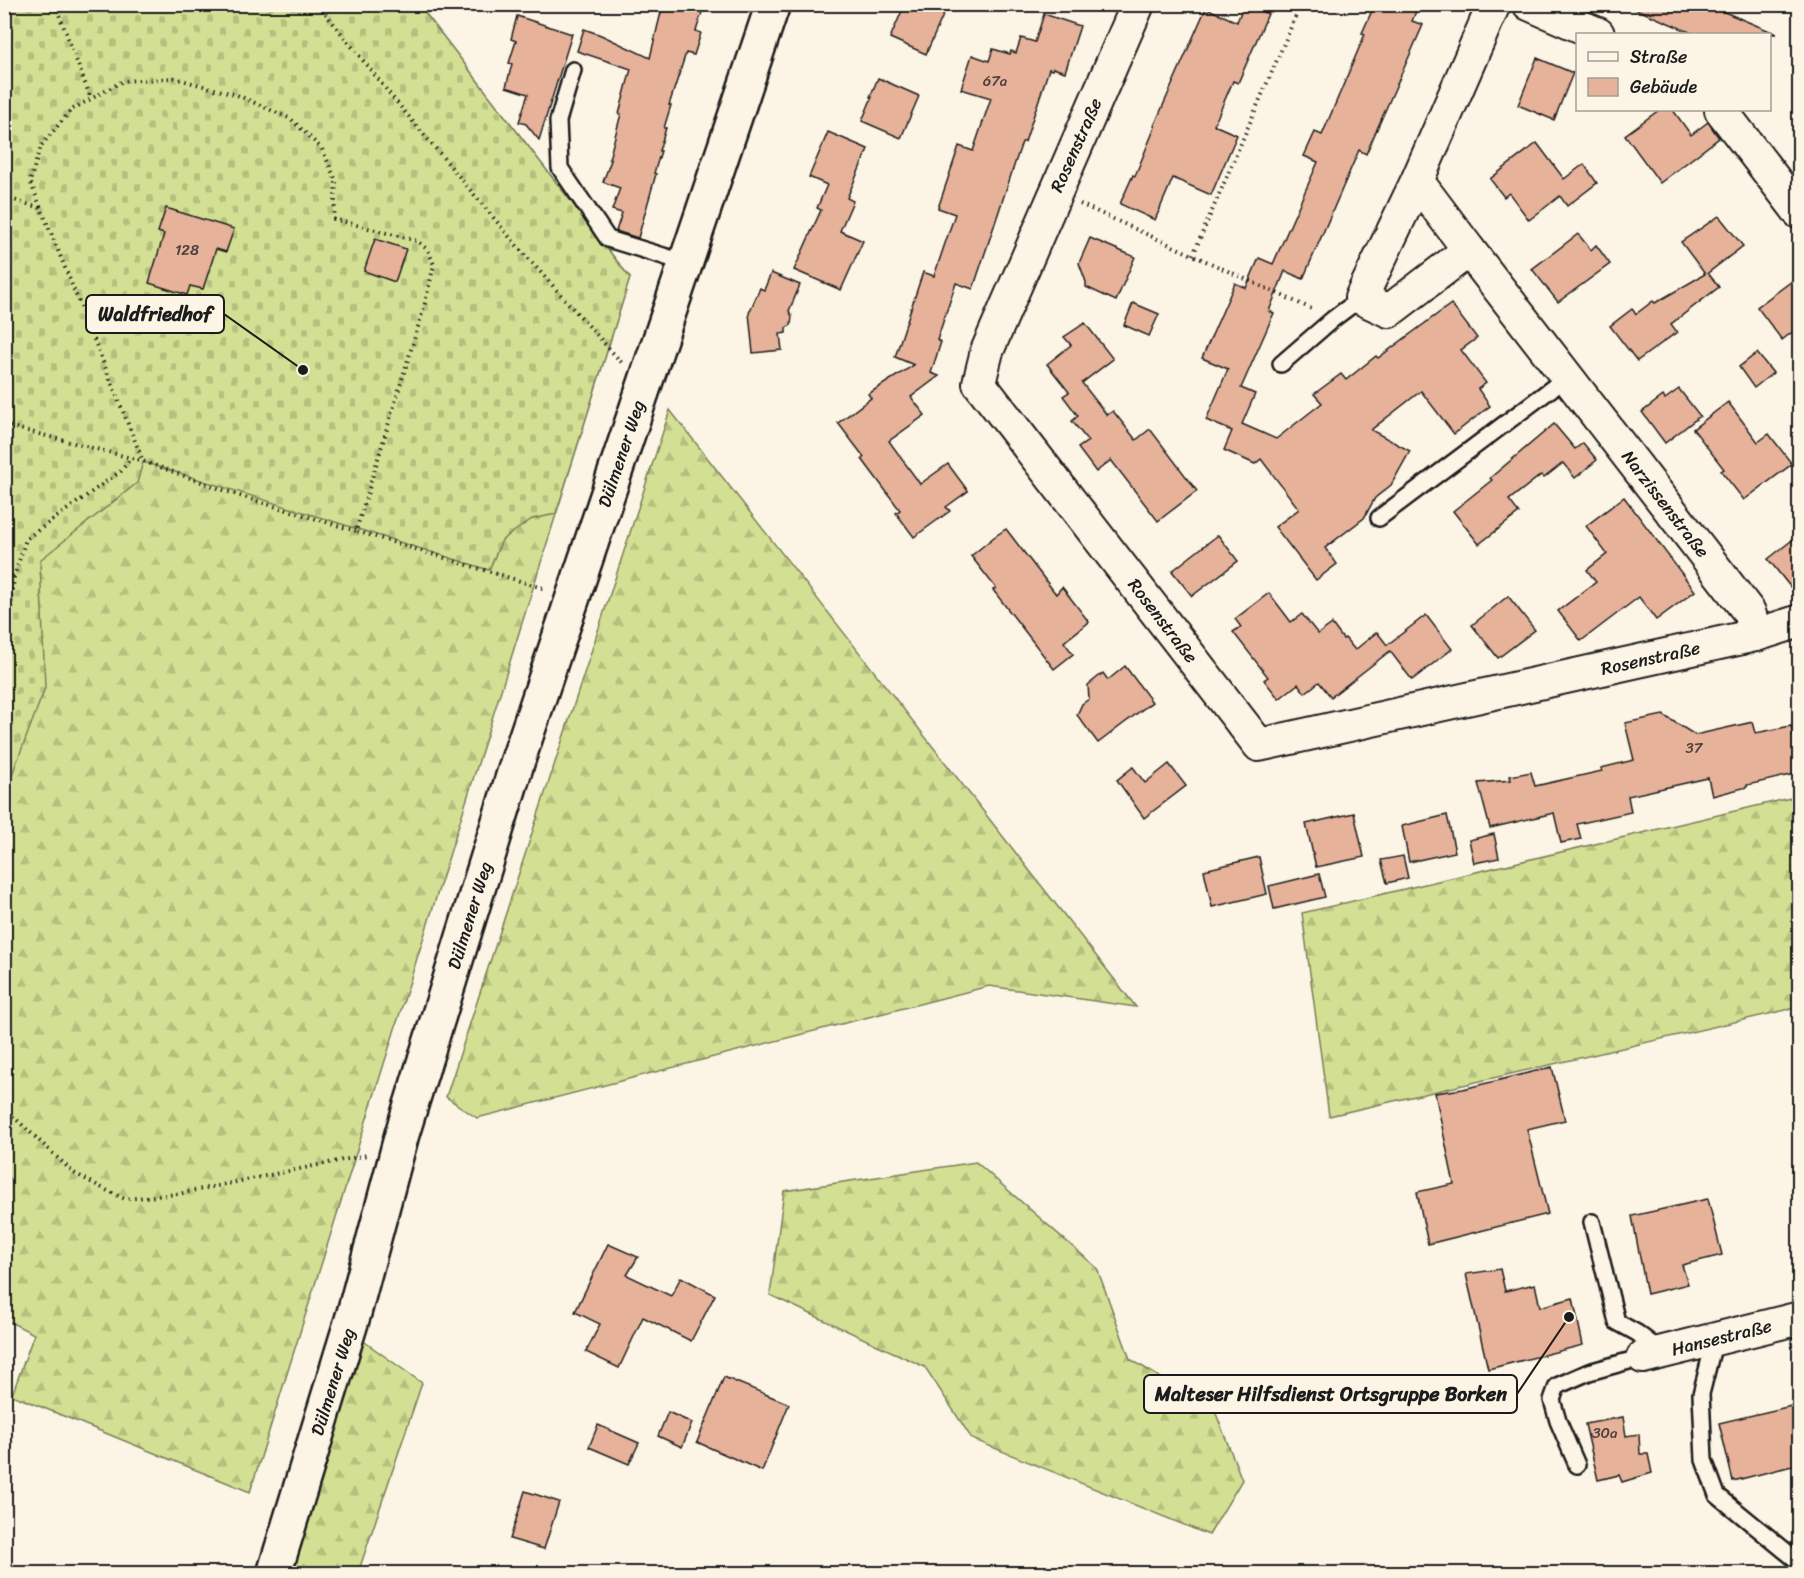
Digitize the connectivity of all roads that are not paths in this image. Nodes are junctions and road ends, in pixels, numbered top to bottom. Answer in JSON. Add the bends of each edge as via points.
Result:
{"nodes":[{"id":1,"x":773,"y":4,"type":"edge"},
{"id":2,"x":1138,"y":4,"type":"edge"},
{"id":3,"x":1494,"y":4,"type":"edge"},
{"id":4,"x":1528,"y":4,"type":"edge"},
{"id":5,"x":1596,"y":33,"type":"edge"},
{"id":6,"x":573,"y":70,"type":"dead end"},
{"id":7,"x":1722,"y":111,"type":"edge"},
{"id":8,"x":1417,"y":181,"type":"junction"},
{"id":9,"x":1800,"y":213,"type":"edge"},
{"id":10,"x":1469,"y":250,"type":"junction"},
{"id":11,"x":686,"y":263,"type":"junction"},
{"id":12,"x":1361,"y":298,"type":"junction"},
{"id":13,"x":1281,"y":364,"type":"dead end"},
{"id":14,"x":1567,"y":377,"type":"junction"},
{"id":15,"x":1379,"y":518,"type":"dead end"},
{"id":16,"x":1800,"y":621,"type":"edge"},
{"id":17,"x":1756,"y":635,"type":"junction"},
{"id":18,"x":1592,"y":1222,"type":"dead end"},
{"id":19,"x":1800,"y":1318,"type":"edge"},
{"id":20,"x":1715,"y":1339,"type":"junction"},
{"id":21,"x":1653,"y":1354,"type":"junction"},
{"id":22,"x":1577,"y":1465,"type":"dead end"},
{"id":23,"x":1800,"y":1559,"type":"edge"},
{"id":24,"x":274,"y":1574,"type":"edge"}],
"edges":[{"from":1,"to":11,"type":"street","name":"Dülmener Weg"},
{"from":2,"to":17,"type":"street","name":"Rosenstraße","via":[[987,351],[979,383],[1259,745]]},
{"from":3,"to":8,"type":"street"},
{"from":4,"to":5,"type":"street"},
{"from":6,"to":11,"type":"lane","via":[[558,121],[560,168],[608,239]]},
{"from":7,"to":9,"type":"street"},
{"from":8,"to":10,"type":"street","name":"Narzissenstraße"},
{"from":8,"to":12,"type":"street"},
{"from":10,"to":12,"type":"street","via":[[1389,311]]},
{"from":10,"to":14,"type":"street","name":"Narzissenstraße"},
{"from":11,"to":24,"type":"street","name":"Dülmener Weg","via":[[518,760],[402,1134],[354,1313]]},
{"from":12,"to":13,"type":"lane"},
{"from":14,"to":15,"type":"lane"},
{"from":14,"to":17,"type":"street","name":"Narzissenstraße","via":[[1749,612]]},
{"from":16,"to":17,"type":"street","name":"Rosenstraße"},
{"from":18,"to":21,"type":"lane","via":[[1617,1322],[1637,1332]]},
{"from":19,"to":20,"type":"street","name":"Hansestraße"},
{"from":20,"to":21,"type":"street","name":"Hansestraße"},
{"from":20,"to":23,"type":"lane","via":[[1701,1394],[1704,1460],[1717,1495]]},
{"from":21,"to":22,"type":"lane","via":[[1589,1371],[1557,1386],[1552,1400]]}]}
